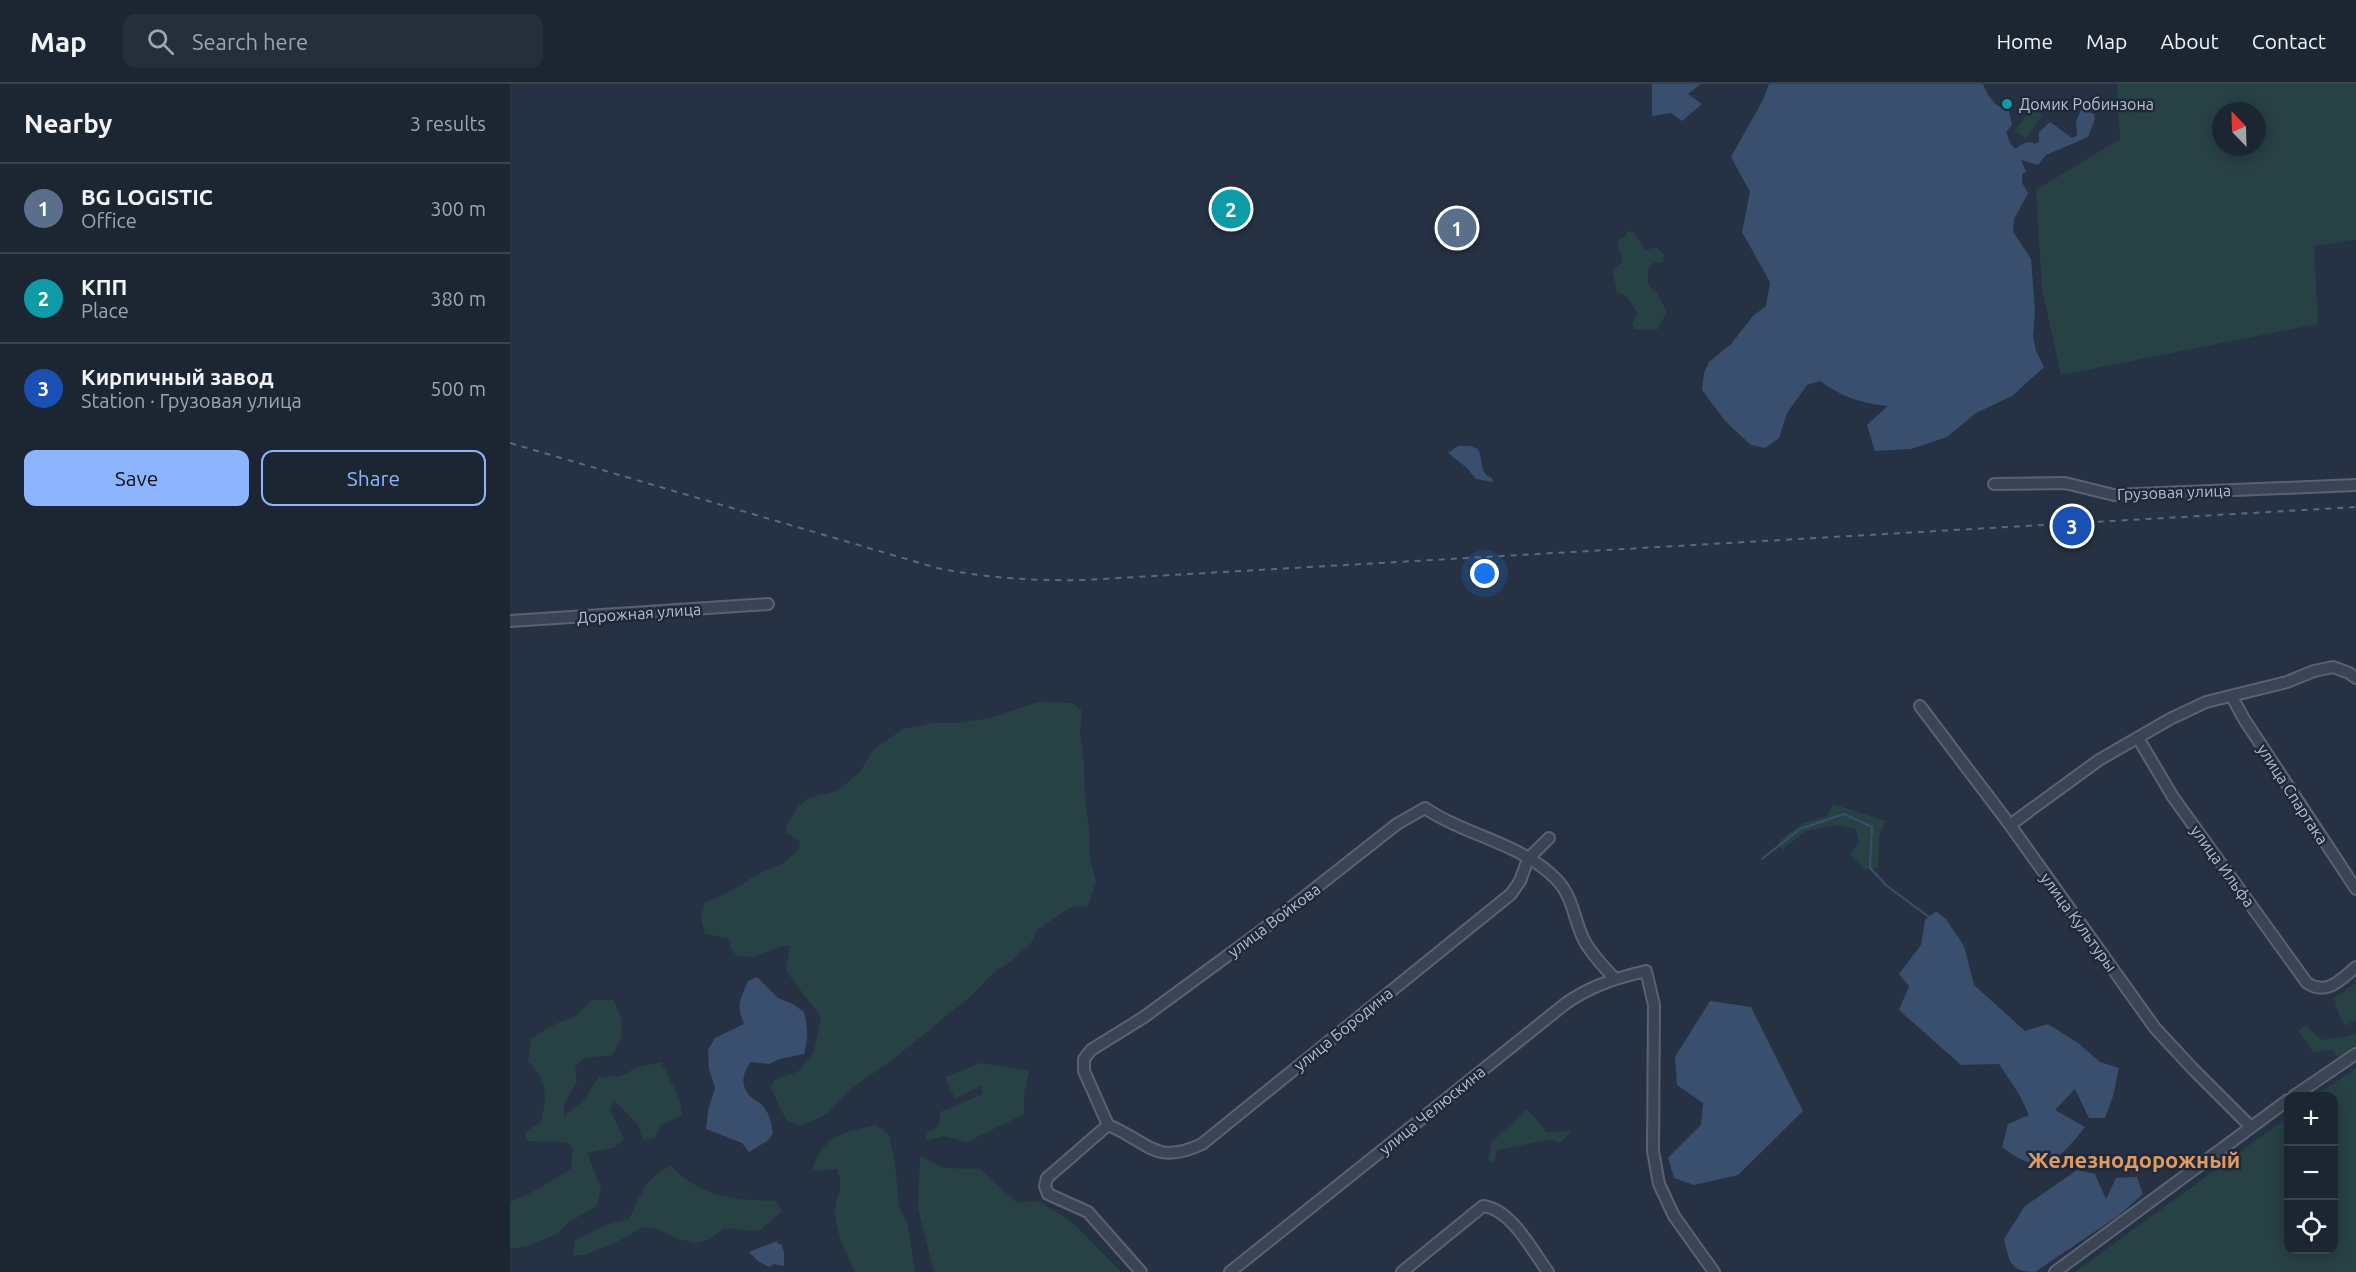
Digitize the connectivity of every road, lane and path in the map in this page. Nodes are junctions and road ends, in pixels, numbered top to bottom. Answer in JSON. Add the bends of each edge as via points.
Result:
{"nodes":[{"id":1,"x":1994,"y":484,"type":"dead end"},
{"id":2,"x":2356,"y":485,"type":"edge"},
{"id":3,"x":768,"y":604,"type":"dead end"},
{"id":4,"x":510,"y":621,"type":"edge"},
{"id":5,"x":2352,"y":676,"type":"edge"},
{"id":6,"x":2232,"y":697,"type":"junction"},
{"id":7,"x":1920,"y":706,"type":"dead end"},
{"id":8,"x":2139,"y":738,"type":"junction"},
{"id":9,"x":2010,"y":825,"type":"junction"},
{"id":10,"x":1549,"y":838,"type":"dead end"},
{"id":11,"x":1528,"y":859,"type":"junction"},
{"id":12,"x":2356,"y":889,"type":"edge"},
{"id":13,"x":2356,"y":967,"type":"edge"},
{"id":14,"x":1614,"y":978,"type":"junction"},
{"id":15,"x":2356,"y":1054,"type":"edge"},
{"id":16,"x":2300,"y":1092,"type":"edge"},
{"id":17,"x":2284,"y":1104,"type":"edge"},
{"id":18,"x":1108,"y":1125,"type":"junction"},
{"id":19,"x":2251,"y":1127,"type":"junction"},
{"id":20,"x":1141,"y":1272,"type":"edge"},
{"id":21,"x":1230,"y":1272,"type":"edge"},
{"id":22,"x":1402,"y":1272,"type":"edge"},
{"id":23,"x":1548,"y":1272,"type":"edge"},
{"id":24,"x":1714,"y":1272,"type":"edge"},
{"id":25,"x":2055,"y":1272,"type":"edge"}],
"edges":[{"from":1,"to":2,"type":"street","name":"Грузовая улица","via":[[2065,483],[2114,495]]},
{"from":3,"to":4,"type":"street","name":"Дорожная улица"},
{"from":5,"to":6,"type":"street","via":[[2333,667]]},
{"from":6,"to":8,"type":"street","via":[[2206,702]]},
{"from":6,"to":12,"type":"street","name":"улица Спартака"},
{"from":7,"to":9,"type":"street","name":"улица Культуры"},
{"from":8,"to":9,"type":"street","via":[[2099,760]]},
{"from":8,"to":13,"type":"street","name":"улица Ильфа","via":[[2173,797],[2302,977],[2315,988],[2333,985]]},
{"from":9,"to":19,"type":"street","name":"улица Культуры","via":[[2155,1028]]},
{"from":10,"to":11,"type":"street","name":"улица Бородина"},
{"from":11,"to":14,"type":"street","via":[[1544,868],[1565,889],[1584,941]]},
{"from":11,"to":18,"type":"street","name":"улица Бородина","via":[[1511,894],[1202,1144],[1166,1154],[1143,1146]]},
{"from":11,"to":18,"type":"street","name":"улица Войкова","via":[[1425,808],[1397,824],[1257,934],[1144,1017],[1091,1050],[1084,1059],[1084,1071]]},
{"from":14,"to":21,"type":"street","name":"улица Челюскина","via":[[1565,1004]]},
{"from":14,"to":24,"type":"street","name":"улица Челюскина","via":[[1646,971],[1654,1005],[1653,1151],[1659,1184],[1674,1216]]},
{"from":15,"to":16,"type":"street"},
{"from":17,"to":19,"type":"street"},
{"from":18,"to":20,"type":"street","via":[[1047,1178],[1044,1186],[1048,1194],[1088,1212]]},
{"from":19,"to":25,"type":"street"},
{"from":22,"to":23,"type":"street","via":[[1483,1206],[1494,1207],[1508,1217]]}]}
